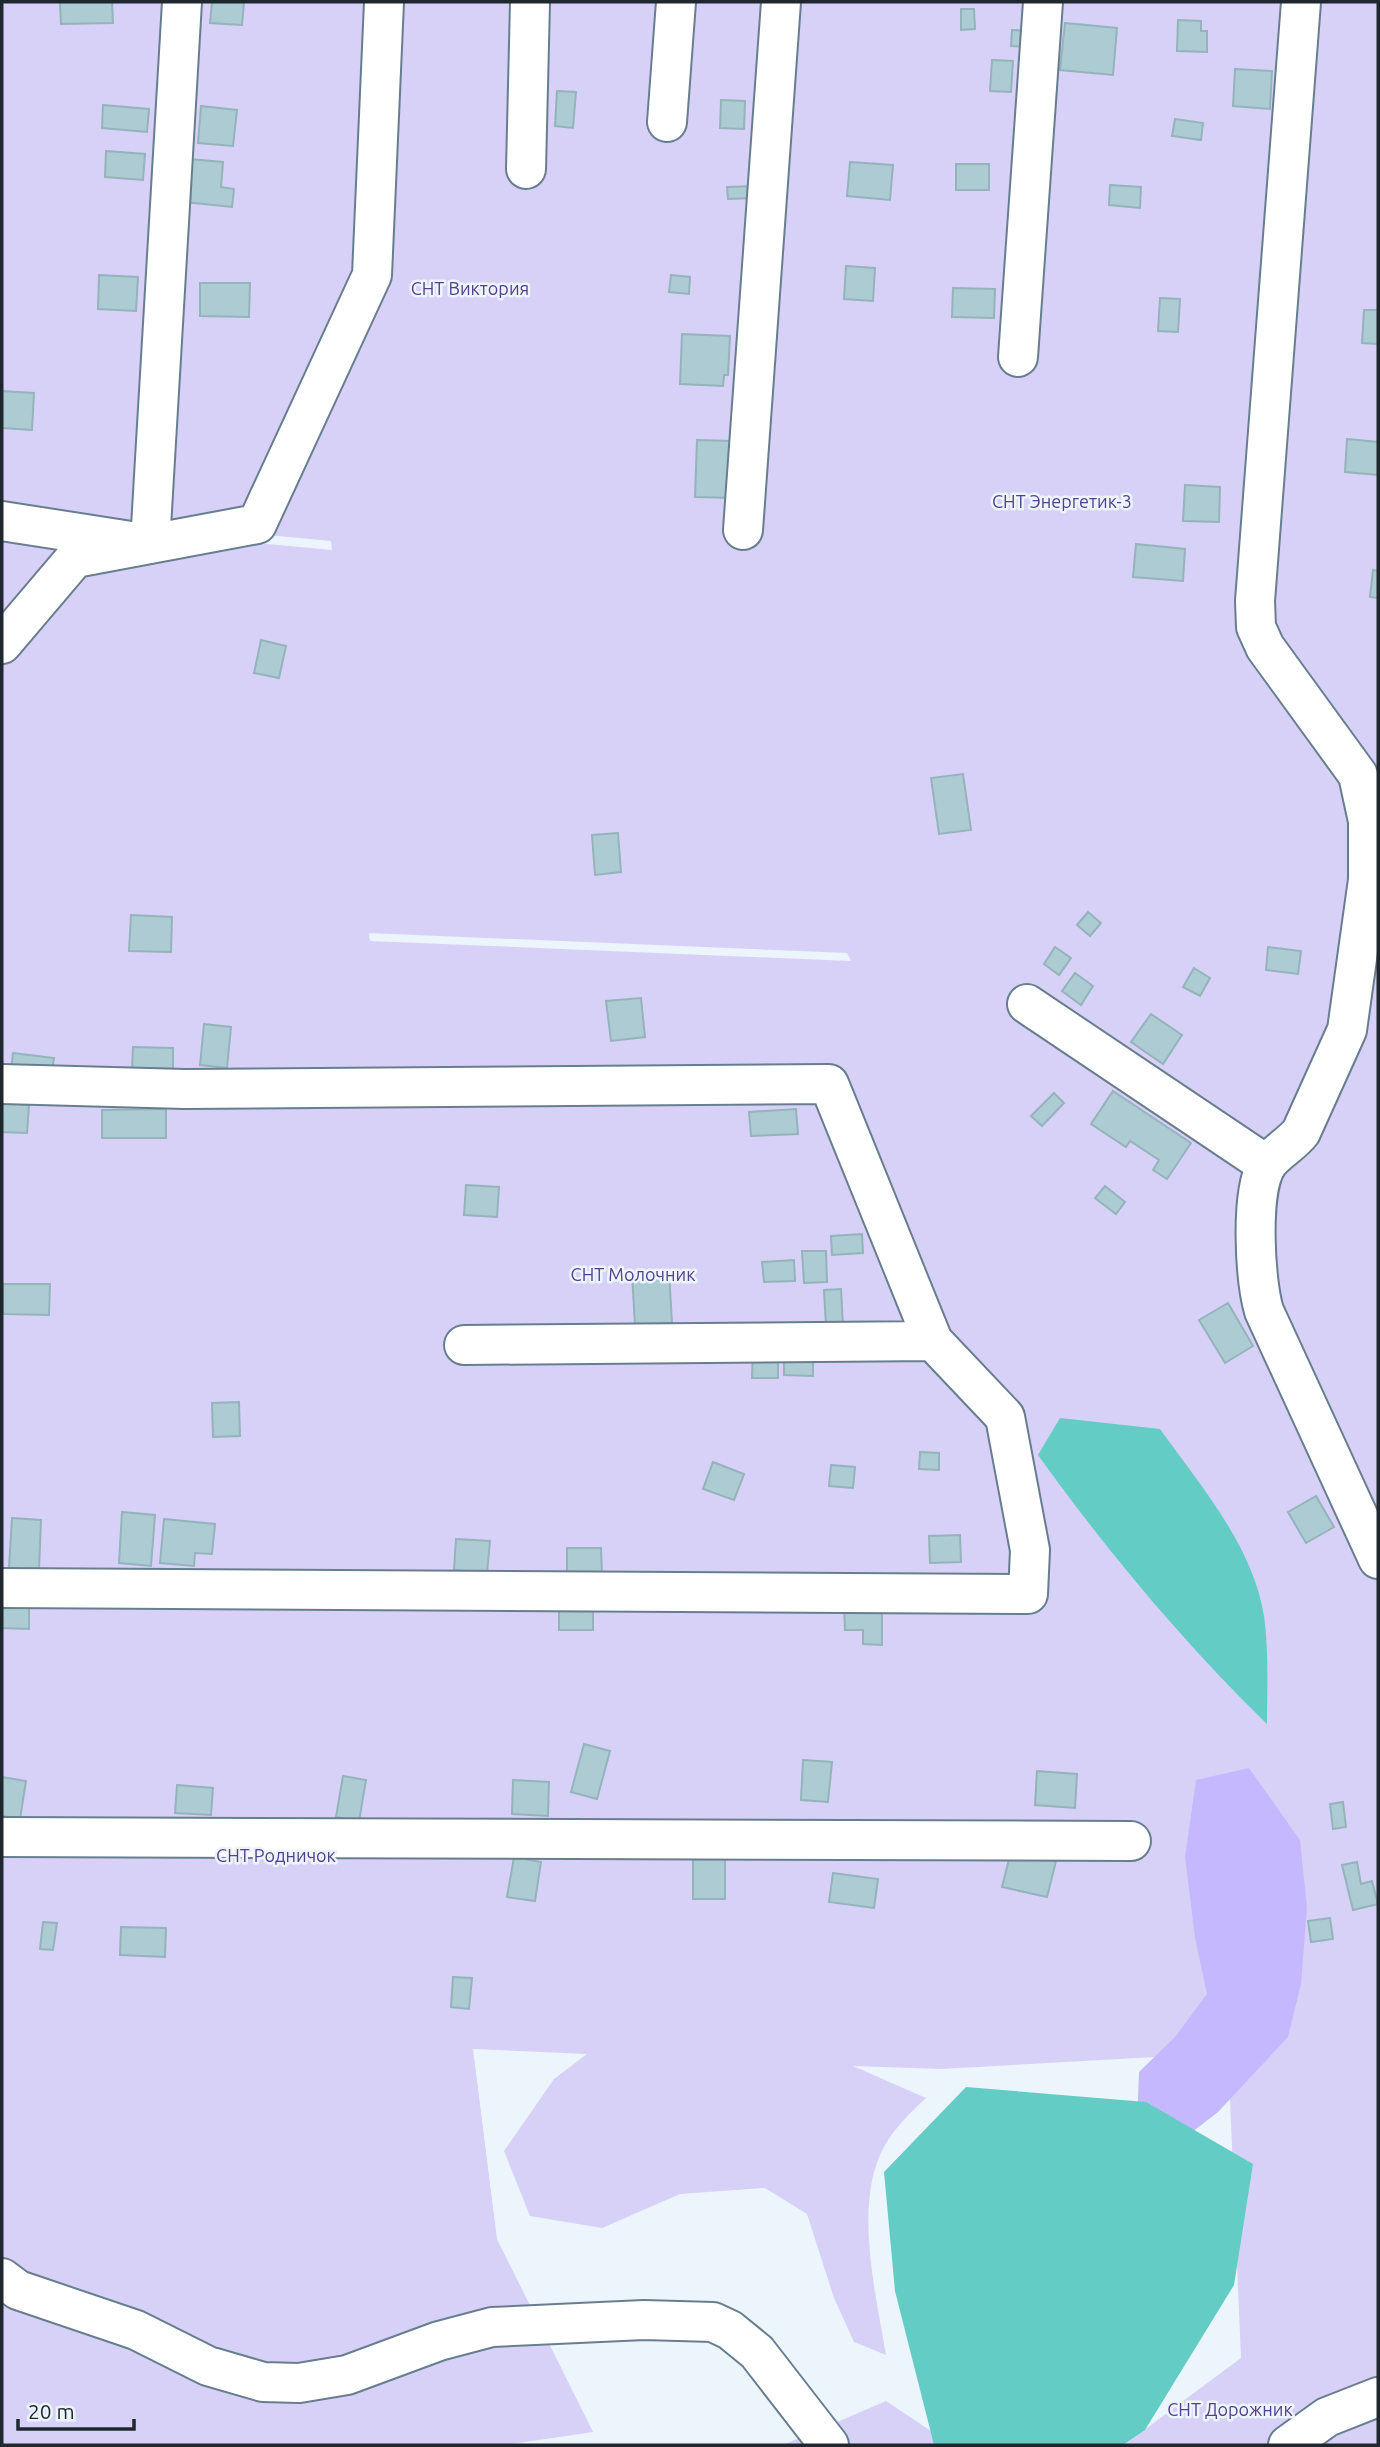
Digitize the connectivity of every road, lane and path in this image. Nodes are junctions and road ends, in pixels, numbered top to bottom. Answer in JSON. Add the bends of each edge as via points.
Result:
{"nodes":[{"id":1,"x":182,"y":2,"type":"edge"},
{"id":2,"x":384,"y":2,"type":"edge"},
{"id":3,"x":530,"y":2,"type":"edge"},
{"id":4,"x":676,"y":2,"type":"edge"},
{"id":5,"x":781,"y":2,"type":"edge"},
{"id":6,"x":1043,"y":2,"type":"edge"},
{"id":7,"x":1301,"y":2,"type":"edge"},
{"id":8,"x":667,"y":122,"type":"dead end"},
{"id":9,"x":526,"y":169,"type":"dead end"},
{"id":10,"x":1018,"y":357,"type":"dead end"},
{"id":11,"x":2,"y":522,"type":"edge"},
{"id":12,"x":743,"y":530,"type":"dead end"},
{"id":13,"x":150,"y":544,"type":"junction"},
{"id":14,"x":2,"y":644,"type":"edge"},
{"id":15,"x":1373,"y":821,"type":"edge"},
{"id":16,"x":1027,"y":1004,"type":"dead end"},
{"id":17,"x":2,"y":1084,"type":"edge"},
{"id":18,"x":1267,"y":1165,"type":"junction"},
{"id":19,"x":933,"y":1341,"type":"junction"},
{"id":20,"x":464,"y":1345,"type":"dead end"},
{"id":21,"x":1378,"y":1559,"type":"edge"},
{"id":22,"x":2,"y":1588,"type":"edge"},
{"id":23,"x":2,"y":1837,"type":"edge"},
{"id":24,"x":1131,"y":1842,"type":"dead end"},
{"id":25,"x":2,"y":2278,"type":"edge"},
{"id":26,"x":1378,"y":2396,"type":"edge"},
{"id":27,"x":829,"y":2445,"type":"edge"},
{"id":28,"x":1288,"y":2445,"type":"edge"}],
"edges":[{"from":1,"to":13,"type":"lane"},
{"from":2,"to":13,"type":"lane","via":[[372,275],[257,524]]},
{"from":3,"to":9,"type":"lane"},
{"from":4,"to":8,"type":"lane"},
{"from":5,"to":12,"type":"lane"},
{"from":6,"to":10,"type":"lane"},
{"from":7,"to":15,"type":"lane","via":[[1256,627],[1265,647],[1358,775]]},
{"from":11,"to":13,"type":"lane"},
{"from":13,"to":14,"type":"lane","via":[[75,558]]},
{"from":15,"to":18,"type":"lane","via":[[1347,1030],[1301,1132]]},
{"from":16,"to":18,"type":"lane"},
{"from":17,"to":19,"type":"lane","via":[[185,1089],[829,1084]]},
{"from":18,"to":21,"type":"lane","via":[[1255,1254],[1257,1288]]},
{"from":19,"to":20,"type":"lane"},
{"from":19,"to":22,"type":"lane","via":[[1005,1417],[1030,1550],[1028,1594]]},
{"from":23,"to":24,"type":"lane"},
{"from":25,"to":27,"type":"lane","via":[[18,2290],[136,2330],[208,2366],[264,2382],[299,2383],[347,2375],[492,2327],[644,2320],[713,2322],[757,2353]]},
{"from":26,"to":28,"type":"lane","via":[[1327,2417]]}]}
